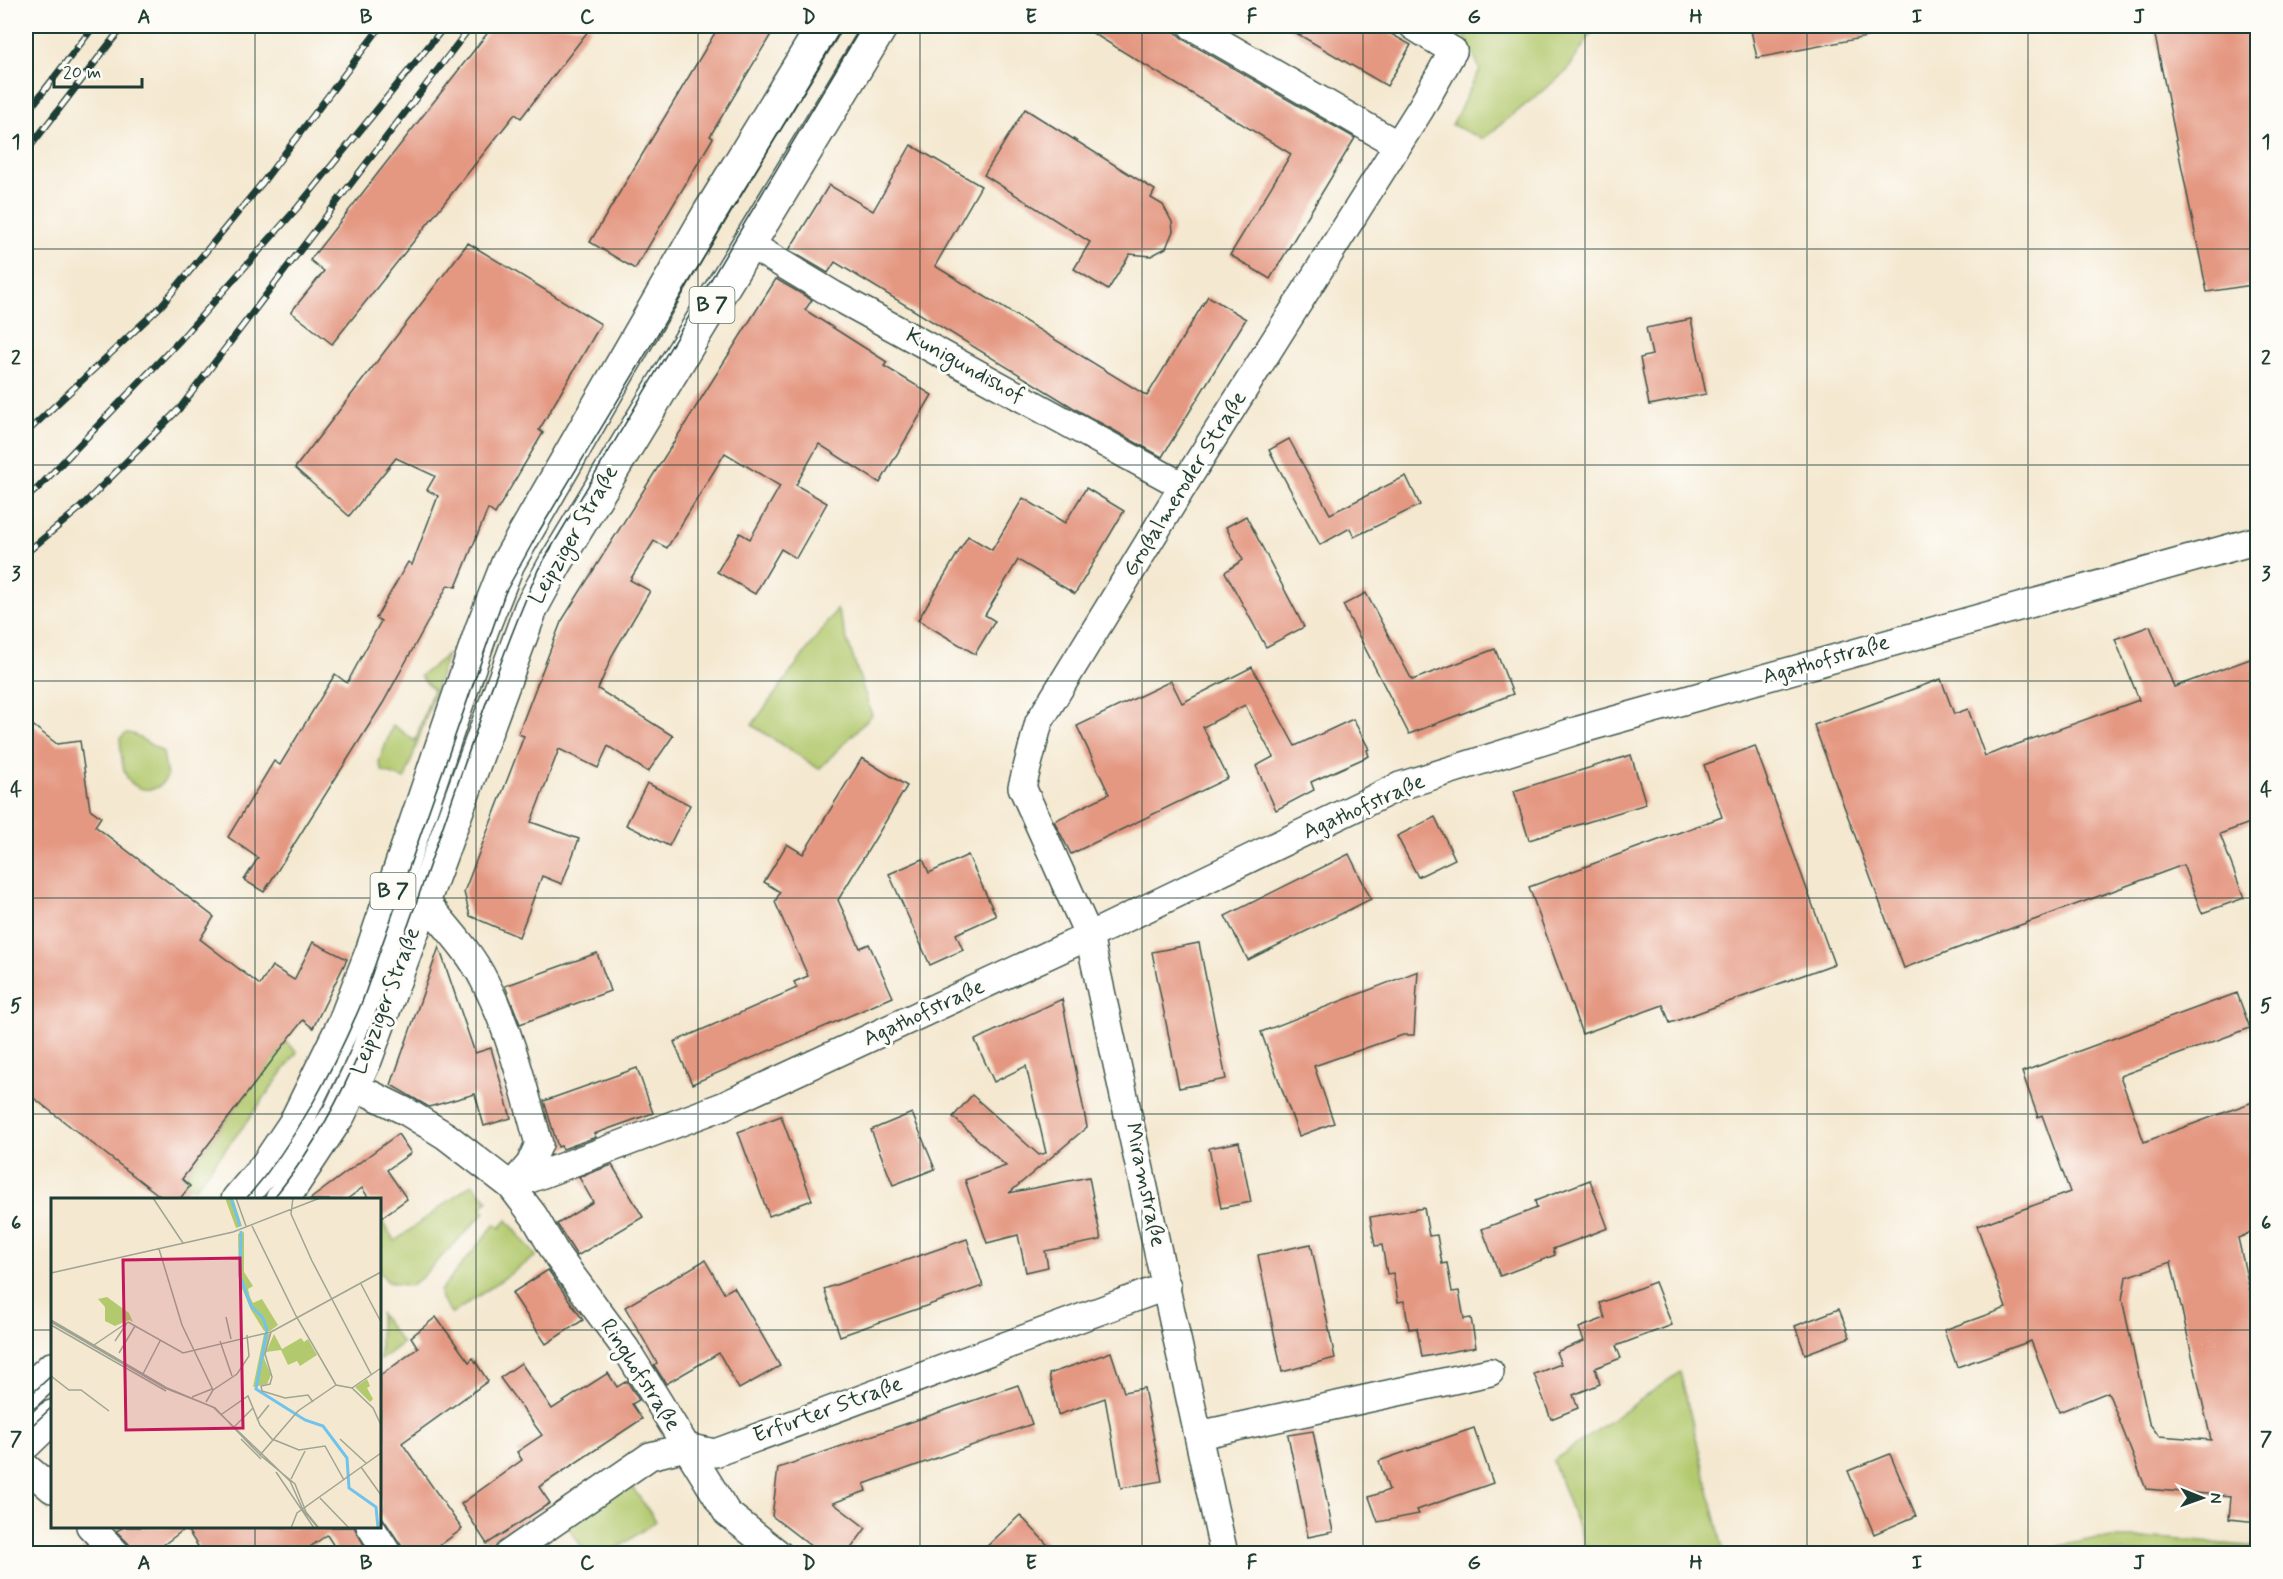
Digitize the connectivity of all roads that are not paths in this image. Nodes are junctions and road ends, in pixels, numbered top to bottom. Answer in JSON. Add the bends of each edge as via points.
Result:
{"nodes":[{"id":1,"x":824,"y":26,"type":"edge"},
{"id":2,"x":880,"y":26,"type":"edge"},
{"id":3,"x":1192,"y":26,"type":"edge"},
{"id":4,"x":1413,"y":26,"type":"edge"},
{"id":5,"x":1440,"y":26,"type":"edge"},
{"id":6,"x":1453,"y":51,"type":"junction"},
{"id":7,"x":1398,"y":145,"type":"junction"},
{"id":8,"x":748,"y":244,"type":"junction"},
{"id":9,"x":1183,"y":486,"type":"junction"},
{"id":10,"x":2258,"y":540,"type":"edge"},
{"id":11,"x":425,"y":901,"type":"junction"},
{"id":12,"x":1089,"y":936,"type":"junction"},
{"id":13,"x":323,"y":1070,"type":"junction"},
{"id":14,"x":354,"y":1086,"type":"junction"},
{"id":15,"x":511,"y":1186,"type":"junction"},
{"id":16,"x":240,"y":1198,"type":"edge"},
{"id":17,"x":283,"y":1198,"type":"edge"},
{"id":18,"x":1167,"y":1286,"type":"junction"},
{"id":19,"x":51,"y":1370,"type":"edge"},
{"id":20,"x":1490,"y":1372,"type":"dead end"},
{"id":21,"x":26,"y":1393,"type":"edge"},
{"id":22,"x":51,"y":1418,"type":"edge"},
{"id":23,"x":1199,"y":1435,"type":"junction"},
{"id":24,"x":26,"y":1442,"type":"edge"},
{"id":25,"x":680,"y":1448,"type":"junction"},
{"id":26,"x":26,"y":1467,"type":"edge"},
{"id":27,"x":51,"y":1488,"type":"edge"},
{"id":28,"x":91,"y":1528,"type":"edge"},
{"id":29,"x":371,"y":1528,"type":"edge"},
{"id":30,"x":117,"y":1554,"type":"edge"},
{"id":31,"x":388,"y":1554,"type":"edge"},
{"id":32,"x":508,"y":1554,"type":"edge"},
{"id":33,"x":779,"y":1554,"type":"edge"},
{"id":34,"x":1224,"y":1554,"type":"edge"}],
"edges":[{"from":1,"to":13,"type":"main road","name":"Leipziger Straße","number":"B 7","via":[[709,214],[508,563],[365,973]]},
{"from":2,"to":8,"type":"main road","name":"Leipziger Straße","number":"B 7"},
{"from":3,"to":7,"type":"street"},
{"from":4,"to":6,"type":"street"},
{"from":5,"to":6,"type":"street"},
{"from":6,"to":7,"type":"street","name":"Großalmeroder Straße"},
{"from":7,"to":9,"type":"street","name":"Großalmeroder Straße"},
{"from":8,"to":9,"type":"street","name":"Kunigundishof"},
{"from":8,"to":11,"type":"main road","name":"Leipziger Straße","number":"B 7","via":[[531,608]]},
{"from":9,"to":12,"type":"street","name":"Großalmeroder Straße","via":[[1039,722],[1022,788]]},
{"from":10,"to":12,"type":"street","name":"Agathofstraße","via":[[1579,730],[1400,786]]},
{"from":11,"to":14,"type":"main road","name":"Leipziger Straße","number":"B 7"},
{"from":11,"to":15,"type":"street","via":[[455,934],[485,981],[507,1033],[540,1144],[530,1164]]},
{"from":12,"to":15,"type":"street","name":"Agathofstraße","via":[[723,1106]]},
{"from":12,"to":18,"type":"street","name":"Miramstraße"},
{"from":13,"to":14,"type":"main road","name":"Leipziger Straße"},
{"from":13,"to":16,"type":"main road","name":"Leipziger Straße","number":"B 7","via":[[279,1149]]},
{"from":14,"to":15,"type":"street","name":"Ringhofstraße","via":[[446,1136]]},
{"from":14,"to":17,"type":"main road","name":"Leipziger Straße","number":"B 7"},
{"from":15,"to":25,"type":"street","name":"Ringhofstraße","via":[[626,1349]]},
{"from":18,"to":23,"type":"street","name":"Miramstraße"},
{"from":18,"to":25,"type":"street","name":"Erfurter Straße","via":[[715,1453]]},
{"from":19,"to":21,"type":"main road"},
{"from":20,"to":23,"type":"street"},
{"from":22,"to":24,"type":"main road"},
{"from":23,"to":34,"type":"street","name":"Miramstraße"},
{"from":25,"to":32,"type":"street","via":[[650,1456]]},
{"from":25,"to":33,"type":"street","name":"Ringhofstraße","via":[[727,1513]]},
{"from":26,"to":27,"type":"street"},
{"from":28,"to":30,"type":"street"},
{"from":29,"to":31,"type":"street"}]}
